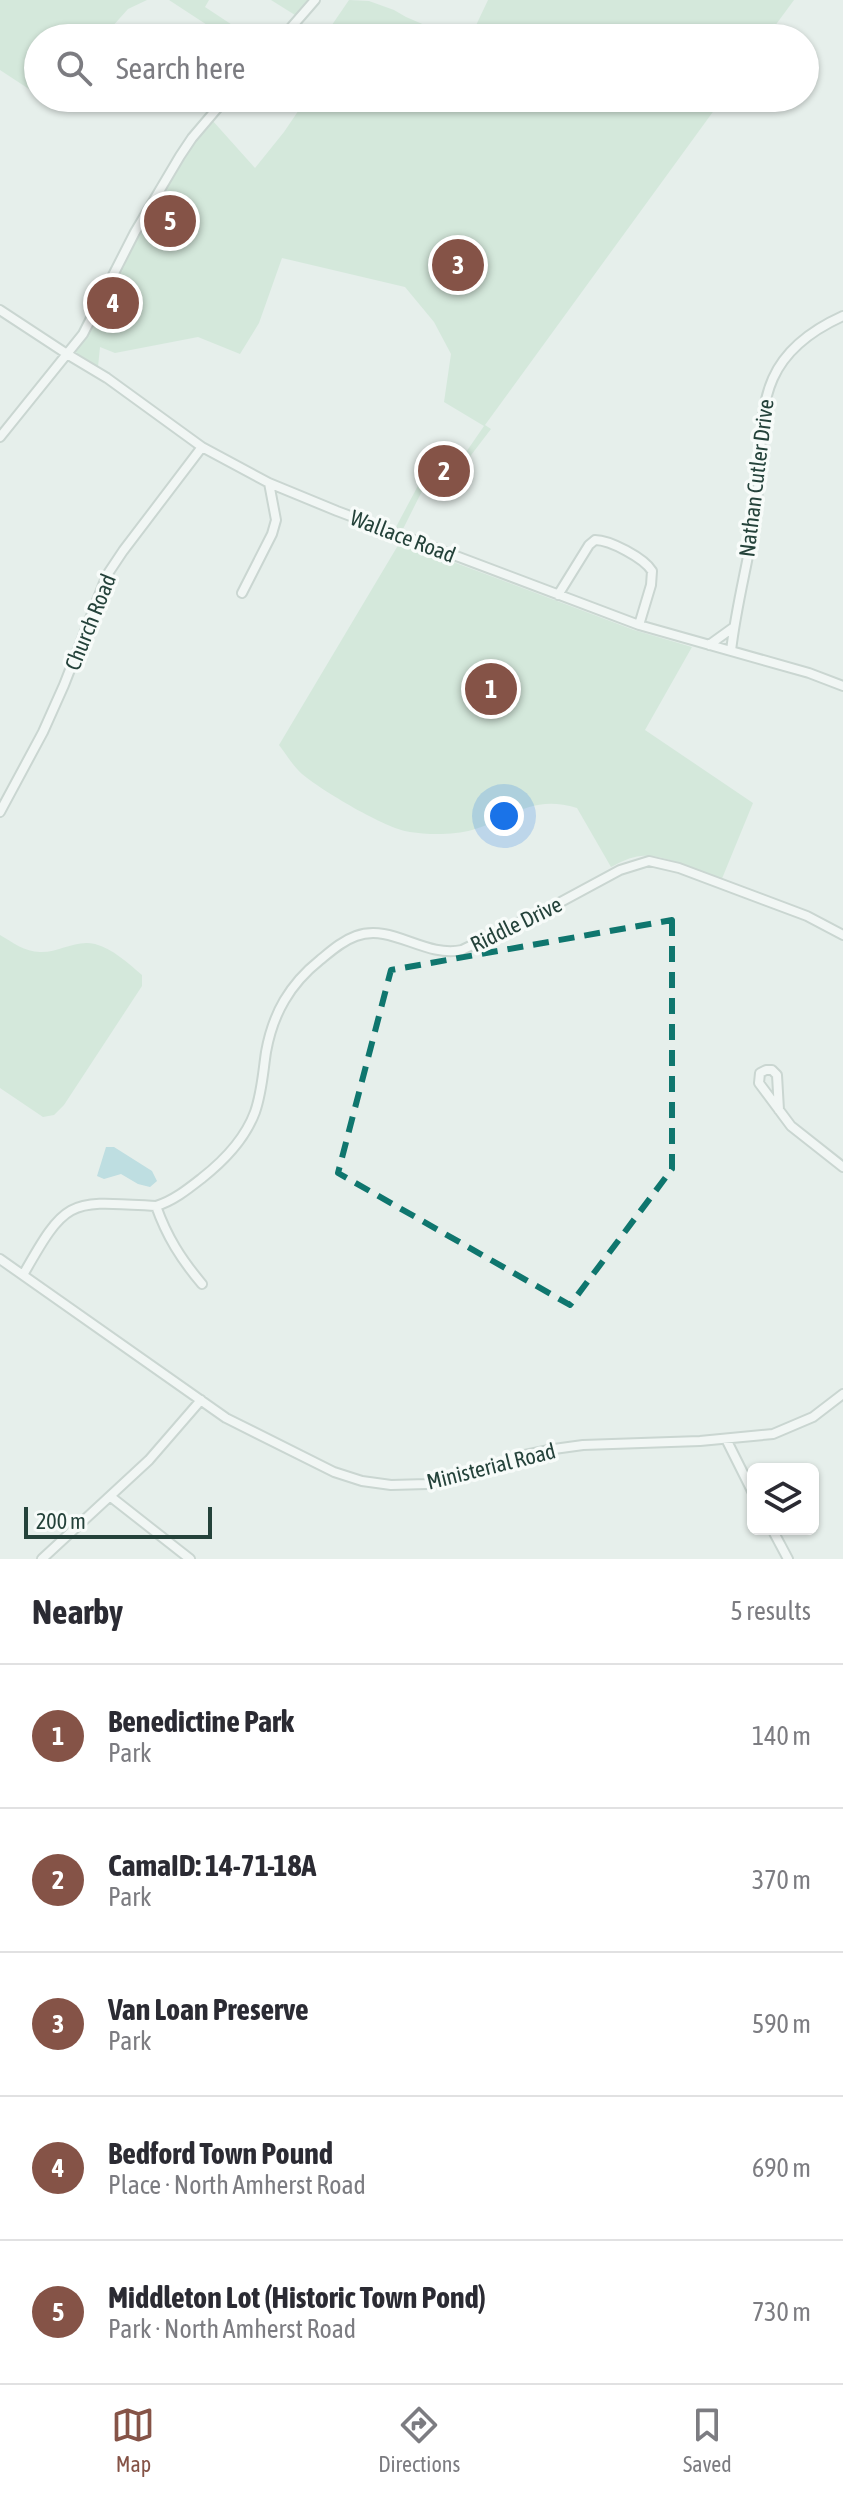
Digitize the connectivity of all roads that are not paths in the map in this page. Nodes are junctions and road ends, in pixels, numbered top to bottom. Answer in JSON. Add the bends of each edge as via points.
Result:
{"nodes":[{"id":1,"x":315,"y":0,"type":"edge"},
{"id":2,"x":294,"y":24,"type":"edge"},
{"id":3,"x":214,"y":112,"type":"edge"},
{"id":4,"x":0,"y":310,"type":"edge"},
{"id":5,"x":843,"y":316,"type":"edge"},
{"id":6,"x":67,"y":354,"type":"junction"},
{"id":7,"x":0,"y":437,"type":"edge"},
{"id":8,"x":202,"y":447,"type":"junction"},
{"id":9,"x":269,"y":483,"type":"junction"},
{"id":10,"x":242,"y":593,"type":"dead end"},
{"id":11,"x":558,"y":595,"type":"junction"},
{"id":12,"x":639,"y":625,"type":"junction"},
{"id":13,"x":734,"y":627,"type":"junction"},
{"id":14,"x":709,"y":645,"type":"junction"},
{"id":15,"x":731,"y":651,"type":"junction"},
{"id":16,"x":843,"y":686,"type":"edge"},
{"id":17,"x":0,"y":812,"type":"edge"},
{"id":18,"x":843,"y":935,"type":"edge"},
{"id":19,"x":779,"y":1110,"type":"dead end"},
{"id":20,"x":843,"y":1167,"type":"edge"},
{"id":21,"x":156,"y":1206,"type":"junction"},
{"id":22,"x":0,"y":1259,"type":"edge"},
{"id":23,"x":23,"y":1275,"type":"junction"},
{"id":24,"x":202,"y":1284,"type":"dead end"},
{"id":25,"x":843,"y":1394,"type":"edge"},
{"id":26,"x":201,"y":1400,"type":"junction"},
{"id":27,"x":726,"y":1439,"type":"junction"},
{"id":28,"x":747,"y":1481,"type":"edge"},
{"id":29,"x":111,"y":1497,"type":"junction"},
{"id":30,"x":775,"y":1535,"type":"edge"},
{"id":31,"x":42,"y":1559,"type":"edge"},
{"id":32,"x":190,"y":1559,"type":"edge"},
{"id":33,"x":788,"y":1559,"type":"edge"}],
"edges":[{"from":1,"to":2,"type":"street"},
{"from":3,"to":6,"type":"street","via":[[180,156],[89,324]]},
{"from":4,"to":6,"type":"street","name":"Wallace Road"},
{"from":5,"to":13,"type":"street","name":"Nathan Cutler Drive","via":[[795,346],[767,389],[754,519]]},
{"from":6,"to":7,"type":"street"},
{"from":6,"to":8,"type":"street","name":"Wallace Road"},
{"from":8,"to":9,"type":"street","name":"Wallace Road"},
{"from":8,"to":17,"type":"street","name":"Church Road","via":[[107,575],[43,732]]},
{"from":9,"to":10,"type":"street","via":[[276,520]]},
{"from":9,"to":11,"type":"street","name":"Wallace Road"},
{"from":11,"to":12,"type":"street","name":"Wallace Road"},
{"from":11,"to":12,"type":"street","via":[[589,545],[603,540],[652,571]]},
{"from":12,"to":14,"type":"street","name":"Wallace Road"},
{"from":13,"to":14,"type":"street"},
{"from":13,"to":15,"type":"street","name":"Nathan Cutler Drive"},
{"from":14,"to":15,"type":"street","name":"Wallace Road"},
{"from":15,"to":16,"type":"street","name":"Wallace Road"},
{"from":18,"to":21,"type":"street","name":"Riddle Drive","via":[[807,916],[649,861],[620,870],[462,950],[432,951],[384,934],[355,936],[308,970],[288,993],[270,1033],[255,1111],[242,1138],[206,1175]]},
{"from":19,"to":20,"type":"street","via":[[795,1131]]},
{"from":21,"to":23,"type":"street","via":[[98,1202],[69,1211],[46,1235]]},
{"from":21,"to":24,"type":"street","via":[[179,1258]]},
{"from":22,"to":23,"type":"street","name":"Ministerial Road"},
{"from":23,"to":26,"type":"street","name":"Ministerial Road"},
{"from":25,"to":27,"type":"street","name":"Ministerial Road","via":[[787,1430]]},
{"from":26,"to":27,"type":"street","name":"Ministerial Road","via":[[334,1472],[388,1484],[442,1482],[554,1449]]},
{"from":26,"to":29,"type":"street"},
{"from":27,"to":28,"type":"street"},
{"from":29,"to":31,"type":"street"},
{"from":29,"to":32,"type":"street"},
{"from":30,"to":33,"type":"street"}]}
